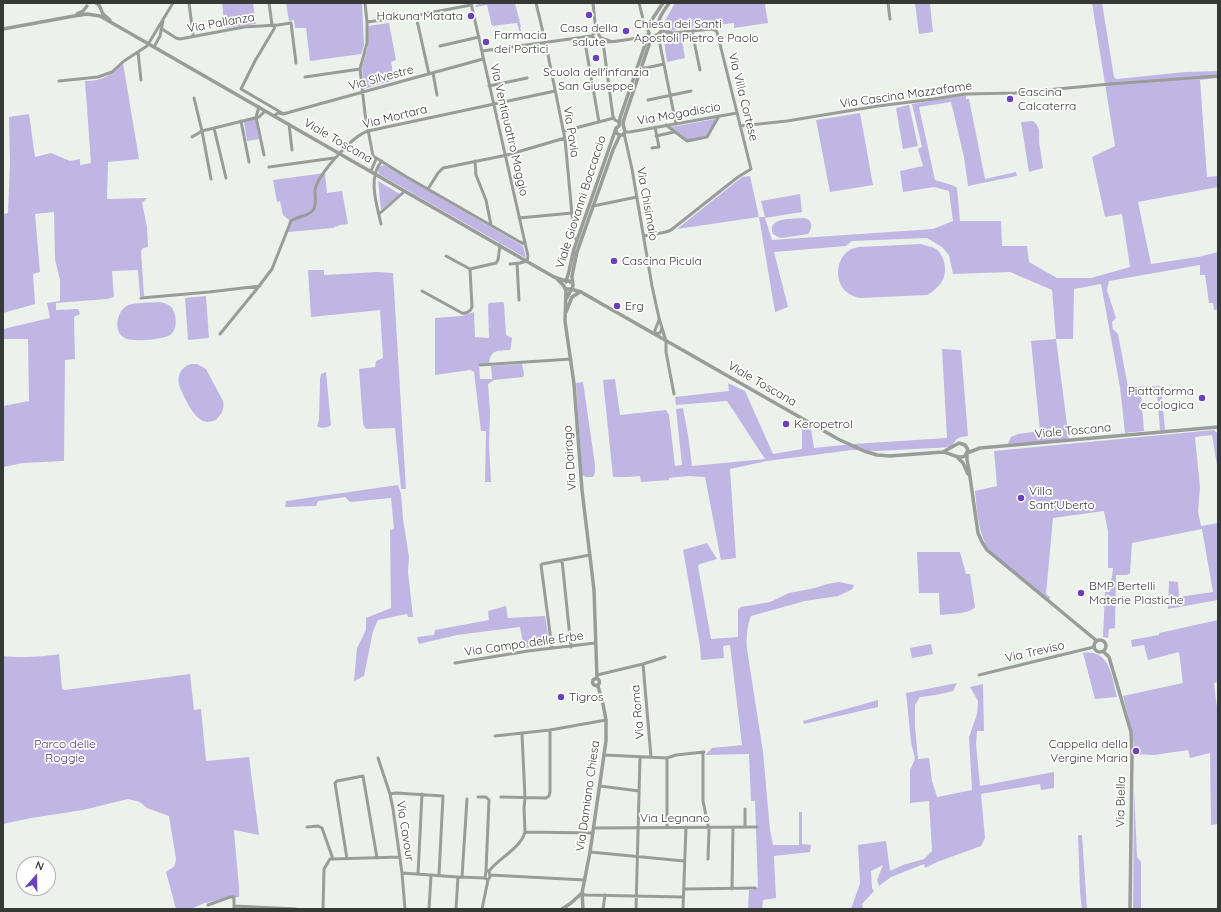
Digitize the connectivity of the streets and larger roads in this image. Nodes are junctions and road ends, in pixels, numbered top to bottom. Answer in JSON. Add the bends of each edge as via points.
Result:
{"nodes":[{"id":1,"x":172,"y":3,"type":"edge"},
{"id":2,"x":189,"y":3,"type":"edge"},
{"id":3,"x":269,"y":3,"type":"edge"},
{"id":4,"x":365,"y":3,"type":"edge"},
{"id":5,"x":536,"y":3,"type":"edge"},
{"id":6,"x":594,"y":3,"type":"edge"},
{"id":7,"x":639,"y":3,"type":"edge"},
{"id":8,"x":663,"y":3,"type":"edge"},
{"id":9,"x":669,"y":3,"type":"edge"},
{"id":10,"x":888,"y":3,"type":"edge"},
{"id":11,"x":471,"y":4,"type":"edge"},
{"id":12,"x":89,"y":5,"type":"edge"},
{"id":13,"x":98,"y":5,"type":"edge"},
{"id":14,"x":93,"y":15,"type":"junction"},
{"id":15,"x":74,"y":16,"type":"junction"},
{"id":16,"x":416,"y":16,"type":"junction"},
{"id":17,"x":890,"y":19,"type":"dead end"},
{"id":18,"x":163,"y":20,"type":"junction"},
{"id":19,"x":112,"y":22,"type":"junction"},
{"id":20,"x":367,"y":22,"type":"junction"},
{"id":21,"x":650,"y":23,"type":"junction"},
{"id":22,"x":659,"y":24,"type":"junction"},
{"id":23,"x":273,"y":25,"type":"junction"},
{"id":24,"x":647,"y":27,"type":"junction"},
{"id":25,"x":3,"y":29,"type":"edge"},
{"id":26,"x":156,"y":30,"type":"junction"},
{"id":27,"x":661,"y":31,"type":"junction"},
{"id":28,"x":692,"y":31,"type":"junction"},
{"id":29,"x":161,"y":32,"type":"junction"},
{"id":30,"x":596,"y":32,"type":"junction"},
{"id":31,"x":649,"y":33,"type":"junction"},
{"id":32,"x":193,"y":34,"type":"dead end"},
{"id":33,"x":172,"y":35,"type":"junction"},
{"id":34,"x":656,"y":35,"type":"junction"},
{"id":35,"x":592,"y":36,"type":"junction"},
{"id":36,"x":584,"y":37,"type":"junction"},
{"id":37,"x":479,"y":38,"type":"junction"},
{"id":38,"x":598,"y":38,"type":"junction"},
{"id":39,"x":611,"y":41,"type":"junction"},
{"id":40,"x":545,"y":42,"type":"junction"},
{"id":41,"x":602,"y":42,"type":"junction"},
{"id":42,"x":148,"y":44,"type":"junction"},
{"id":43,"x":440,"y":46,"type":"dead end"},
{"id":44,"x":154,"y":47,"type":"junction"},
{"id":45,"x":482,"y":51,"type":"junction"},
{"id":46,"x":138,"y":52,"type":"junction"},
{"id":47,"x":483,"y":59,"type":"junction"},
{"id":48,"x":296,"y":63,"type":"dead end"},
{"id":49,"x":664,"y":64,"type":"junction"},
{"id":50,"x":360,"y":69,"type":"junction"},
{"id":51,"x":641,"y":69,"type":"junction"},
{"id":52,"x":700,"y":70,"type":"dead end"},
{"id":53,"x":431,"y":74,"type":"junction"},
{"id":54,"x":1218,"y":76,"type":"edge"},
{"id":55,"x":305,"y":77,"type":"dead end"},
{"id":56,"x":527,"y":78,"type":"dead end"},
{"id":57,"x":141,"y":80,"type":"dead end"},
{"id":58,"x":59,"y":81,"type":"dead end"},
{"id":59,"x":489,"y":86,"type":"junction"},
{"id":60,"x":555,"y":91,"type":"junction"},
{"id":61,"x":691,"y":91,"type":"dead end"},
{"id":62,"x":362,"y":93,"type":"junction"},
{"id":63,"x":437,"y":95,"type":"dead end"},
{"id":64,"x":670,"y":95,"type":"junction"},
{"id":65,"x":194,"y":98,"type":"dead end"},
{"id":66,"x":648,"y":100,"type":"dead end"},
{"id":67,"x":493,"y":104,"type":"junction"},
{"id":68,"x":259,"y":107,"type":"junction"},
{"id":69,"x":265,"y":111,"type":"junction"},
{"id":70,"x":737,"y":113,"type":"junction"},
{"id":71,"x":284,"y":114,"type":"junction"},
{"id":72,"x":274,"y":116,"type":"junction"},
{"id":73,"x":719,"y":116,"type":"junction"},
{"id":74,"x":256,"y":117,"type":"junction"},
{"id":75,"x":614,"y":118,"type":"junction"},
{"id":76,"x":279,"y":119,"type":"junction"},
{"id":77,"x":241,"y":121,"type":"junction"},
{"id":78,"x":599,"y":122,"type":"junction"},
{"id":79,"x":289,"y":124,"type":"junction"},
{"id":80,"x":676,"y":124,"type":"junction"},
{"id":81,"x":621,"y":125,"type":"junction"},
{"id":82,"x":666,"y":126,"type":"junction"},
{"id":83,"x":740,"y":126,"type":"junction"},
{"id":84,"x":655,"y":127,"type":"junction"},
{"id":85,"x":214,"y":128,"type":"junction"},
{"id":86,"x":616,"y":130,"type":"junction"},
{"id":87,"x":202,"y":131,"type":"junction"},
{"id":88,"x":368,"y":131,"type":"junction"},
{"id":89,"x":564,"y":131,"type":"junction"},
{"id":90,"x":675,"y":132,"type":"junction"},
{"id":91,"x":623,"y":134,"type":"junction"},
{"id":92,"x":192,"y":136,"type":"dead end"},
{"id":93,"x":656,"y":136,"type":"junction"},
{"id":94,"x":565,"y":138,"type":"junction"},
{"id":95,"x":652,"y":148,"type":"dead end"},
{"id":96,"x":292,"y":150,"type":"dead end"},
{"id":97,"x":340,"y":154,"type":"junction"},
{"id":98,"x":264,"y":155,"type":"dead end"},
{"id":99,"x":505,"y":155,"type":"junction"},
{"id":100,"x":334,"y":158,"type":"junction"},
{"id":101,"x":376,"y":159,"type":"junction"},
{"id":102,"x":382,"y":161,"type":"junction"},
{"id":103,"x":475,"y":161,"type":"junction"},
{"id":104,"x":249,"y":162,"type":"dead end"},
{"id":105,"x":269,"y":167,"type":"dead end"},
{"id":106,"x":371,"y":171,"type":"junction"},
{"id":107,"x":376,"y":174,"type":"junction"},
{"id":108,"x":226,"y":178,"type":"dead end"},
{"id":109,"x":211,"y":179,"type":"dead end"},
{"id":110,"x":428,"y":190,"type":"junction"},
{"id":111,"x":405,"y":191,"type":"junction"},
{"id":112,"x":637,"y":197,"type":"junction"},
{"id":113,"x":593,"y":206,"type":"junction"},
{"id":114,"x":572,"y":213,"type":"junction"},
{"id":115,"x":379,"y":214,"type":"junction"},
{"id":116,"x":519,"y":218,"type":"junction"},
{"id":117,"x":381,"y":224,"type":"dead end"},
{"id":118,"x":490,"y":225,"type":"junction"},
{"id":119,"x":644,"y":236,"type":"junction"},
{"id":120,"x":577,"y":240,"type":"junction"},
{"id":121,"x":525,"y":244,"type":"junction"},
{"id":122,"x":500,"y":245,"type":"junction"},
{"id":123,"x":446,"y":256,"type":"dead end"},
{"id":124,"x":527,"y":261,"type":"junction"},
{"id":125,"x":510,"y":264,"type":"dead end"},
{"id":126,"x":518,"y":264,"type":"junction"},
{"id":127,"x":470,"y":269,"type":"junction"},
{"id":128,"x":554,"y":277,"type":"junction"},
{"id":129,"x":566,"y":281,"type":"junction"},
{"id":130,"x":572,"y":283,"type":"junction"},
{"id":131,"x":260,"y":286,"type":"junction"},
{"id":132,"x":564,"y":287,"type":"junction"},
{"id":133,"x":571,"y":288,"type":"junction"},
{"id":134,"x":422,"y":291,"type":"dead end"},
{"id":135,"x":581,"y":292,"type":"junction"},
{"id":136,"x":141,"y":298,"type":"dead end"},
{"id":137,"x":519,"y":300,"type":"dead end"},
{"id":138,"x":566,"y":300,"type":"junction"},
{"id":139,"x":565,"y":317,"type":"junction"},
{"id":140,"x":659,"y":318,"type":"junction"},
{"id":141,"x":657,"y":324,"type":"junction"},
{"id":142,"x":662,"y":328,"type":"junction"},
{"id":143,"x":646,"y":330,"type":"junction"},
{"id":144,"x":220,"y":334,"type":"dead end"},
{"id":145,"x":655,"y":334,"type":"junction"},
{"id":146,"x":666,"y":341,"type":"junction"},
{"id":147,"x":571,"y":359,"type":"junction"},
{"id":148,"x":480,"y":365,"type":"dead end"},
{"id":149,"x":674,"y":394,"type":"dead end"},
{"id":150,"x":1218,"y":427,"type":"edge"},
{"id":151,"x":966,"y":445,"type":"junction"},
{"id":152,"x":954,"y":446,"type":"junction"},
{"id":153,"x":980,"y":448,"type":"junction"},
{"id":154,"x":944,"y":452,"type":"junction"},
{"id":155,"x":967,"y":453,"type":"junction"},
{"id":156,"x":956,"y":456,"type":"junction"},
{"id":157,"x":970,"y":479,"type":"junction"},
{"id":158,"x":590,"y":556,"type":"junction"},
{"id":159,"x":562,"y":560,"type":"junction"},
{"id":160,"x":1097,"y":641,"type":"junction"},
{"id":161,"x":595,"y":643,"type":"junction"},
{"id":162,"x":571,"y":646,"type":"junction"},
{"id":163,"x":1094,"y":647,"type":"junction"},
{"id":164,"x":552,"y":648,"type":"junction"},
{"id":165,"x":1104,"y":652,"type":"junction"},
{"id":166,"x":665,"y":657,"type":"dead end"},
{"id":167,"x":455,"y":663,"type":"dead end"},
{"id":168,"x":643,"y":664,"type":"junction"},
{"id":169,"x":979,"y":675,"type":"dead end"},
{"id":170,"x":597,"y":677,"type":"junction"},
{"id":171,"x":606,"y":720,"type":"junction"},
{"id":172,"x":550,"y":730,"type":"junction"},
{"id":173,"x":522,"y":734,"type":"junction"},
{"id":174,"x":495,"y":736,"type":"dead end"},
{"id":175,"x":605,"y":755,"type":"junction"},
{"id":176,"x":640,"y":757,"type":"junction"},
{"id":177,"x":651,"y":757,"type":"junction"},
{"id":178,"x":378,"y":758,"type":"dead end"},
{"id":179,"x":667,"y":758,"type":"junction"},
{"id":180,"x":600,"y":786,"type":"junction"},
{"id":181,"x":639,"y":791,"type":"junction"},
{"id":182,"x":390,"y":794,"type":"junction"},
{"id":183,"x":422,"y":794,"type":"junction"},
{"id":184,"x":478,"y":797,"type":"dead end"},
{"id":185,"x":501,"y":797,"type":"dead end"},
{"id":186,"x":526,"y":798,"type":"junction"},
{"id":187,"x":467,"y":799,"type":"dead end"},
{"id":188,"x":745,"y":809,"type":"dead end"},
{"id":189,"x":307,"y":827,"type":"dead end"},
{"id":190,"x":708,"y":827,"type":"junction"},
{"id":191,"x":733,"y":827,"type":"junction"},
{"id":192,"x":745,"y":827,"type":"junction"},
{"id":193,"x":756,"y":827,"type":"dead end"},
{"id":194,"x":594,"y":828,"type":"junction"},
{"id":195,"x":638,"y":828,"type":"junction"},
{"id":196,"x":667,"y":828,"type":"junction"},
{"id":197,"x":686,"y":828,"type":"junction"},
{"id":198,"x":525,"y":832,"type":"junction"},
{"id":199,"x":593,"y":833,"type":"junction"},
{"id":200,"x":590,"y":852,"type":"junction"},
{"id":201,"x":638,"y":856,"type":"junction"},
{"id":202,"x":400,"y":857,"type":"junction"},
{"id":203,"x":377,"y":858,"type":"junction"},
{"id":204,"x":708,"y":858,"type":"dead end"},
{"id":205,"x":333,"y":859,"type":"junction"},
{"id":206,"x":347,"y":859,"type":"junction"},
{"id":207,"x":684,"y":860,"type":"junction"},
{"id":208,"x":488,"y":871,"type":"junction"},
{"id":209,"x":402,"y":873,"type":"junction"},
{"id":210,"x":418,"y":874,"type":"junction"},
{"id":211,"x":431,"y":875,"type":"junction"},
{"id":212,"x":439,"y":875,"type":"junction"},
{"id":213,"x":490,"y":876,"type":"junction"},
{"id":214,"x":460,"y":877,"type":"junction"},
{"id":215,"x":486,"y":879,"type":"junction"},
{"id":216,"x":585,"y":880,"type":"junction"},
{"id":217,"x":756,"y":888,"type":"dead end"},
{"id":218,"x":684,"y":889,"type":"junction"},
{"id":219,"x":732,"y":889,"type":"junction"},
{"id":220,"x":582,"y":893,"type":"junction"},
{"id":221,"x":604,"y":895,"type":"junction"},
{"id":222,"x":636,"y":896,"type":"junction"},
{"id":223,"x":683,"y":897,"type":"junction"},
{"id":224,"x":208,"y":906,"type":"dead end"},
{"id":225,"x":234,"y":907,"type":"edge"},
{"id":226,"x":245,"y":908,"type":"edge"},
{"id":227,"x":276,"y":908,"type":"edge"},
{"id":228,"x":296,"y":909,"type":"edge"},
{"id":229,"x":323,"y":909,"type":"edge"},
{"id":230,"x":404,"y":909,"type":"edge"},
{"id":231,"x":429,"y":909,"type":"edge"},
{"id":232,"x":456,"y":909,"type":"edge"},
{"id":233,"x":482,"y":909,"type":"edge"},
{"id":234,"x":562,"y":909,"type":"edge"},
{"id":235,"x":583,"y":909,"type":"edge"},
{"id":236,"x":603,"y":909,"type":"edge"},
{"id":237,"x":636,"y":909,"type":"edge"},
{"id":238,"x":683,"y":909,"type":"edge"},
{"id":239,"x":1130,"y":909,"type":"edge"}],
"edges":[{"from":1,"to":18,"type":"street"},
{"from":2,"to":32,"type":"street"},
{"from":3,"to":23,"type":"street"},
{"from":4,"to":20,"type":"street"},
{"from":5,"to":40,"type":"street","name":"Via Pavia"},
{"from":6,"to":30,"type":"street"},
{"from":7,"to":24,"type":"street"},
{"from":8,"to":21,"type":"street"},
{"from":9,"to":22,"type":"street","via":[[660,17]]},
{"from":10,"to":17,"type":"street"},
{"from":11,"to":16,"type":"street"},
{"from":11,"to":37,"type":"street","name":"Via Ventiquattro Maggio"},
{"from":12,"to":14,"type":"street","via":[[88,12]]},
{"from":12,"to":15,"type":"street"},
{"from":13,"to":14,"type":"street","via":[[98,12]]},
{"from":13,"to":19,"type":"street","name":"Viale Toscana"},
{"from":14,"to":15,"type":"street"},
{"from":14,"to":19,"type":"street","name":"Viale Toscana"},
{"from":15,"to":25,"type":"street"},
{"from":16,"to":20,"type":"street"},
{"from":16,"to":53,"type":"street"},
{"from":18,"to":26,"type":"street"},
{"from":18,"to":29,"type":"street"},
{"from":19,"to":42,"type":"street","name":"Viale Toscana"},
{"from":20,"to":50,"type":"street","via":[[367,45]]},
{"from":21,"to":22,"type":"street"},
{"from":21,"to":24,"type":"street"},
{"from":22,"to":27,"type":"street"},
{"from":23,"to":33,"type":"street","name":"Via Pallanza","via":[[246,26],[180,39]]},
{"from":23,"to":48,"type":"street","name":"Via Pallanza","via":[[291,23]]},
{"from":23,"to":71,"type":"street","via":[[274,29],[241,89]]},
{"from":24,"to":31,"type":"street"},
{"from":26,"to":29,"type":"street"},
{"from":26,"to":42,"type":"street"},
{"from":27,"to":28,"type":"street","name":"Via Villa Cortese"},
{"from":27,"to":34,"type":"street","name":"Viale Giovanni Boccaccio"},
{"from":28,"to":52,"type":"street"},
{"from":28,"to":70,"type":"street","name":"Via Villa Cortese","via":[[712,29],[718,32]]},
{"from":29,"to":33,"type":"street","name":"Via Pallanza"},
{"from":29,"to":33,"type":"street","name":"Via Pallanza"},
{"from":29,"to":44,"type":"street"},
{"from":30,"to":35,"type":"street"},
{"from":30,"to":38,"type":"street","via":[[599,34]]},
{"from":31,"to":34,"type":"street"},
{"from":31,"to":39,"type":"street","via":[[641,38]]},
{"from":31,"to":81,"type":"street","name":"Viale Giovanni Boccaccio"},
{"from":34,"to":49,"type":"street"},
{"from":34,"to":51,"type":"street","name":"Viale Giovanni Boccaccio","via":[[651,39]]},
{"from":35,"to":36,"type":"street"},
{"from":35,"to":38,"type":"street"},
{"from":36,"to":40,"type":"street"},
{"from":36,"to":78,"type":"street"},
{"from":37,"to":43,"type":"street"},
{"from":37,"to":45,"type":"street","name":"Via Ventiquattro Maggio"},
{"from":38,"to":39,"type":"street"},
{"from":38,"to":41,"type":"street"},
{"from":39,"to":41,"type":"street"},
{"from":40,"to":45,"type":"street"},
{"from":40,"to":60,"type":"street","name":"Via Pavia"},
{"from":41,"to":75,"type":"street"},
{"from":42,"to":44,"type":"street","name":"Viale Toscana"},
{"from":42,"to":46,"type":"street"},
{"from":44,"to":68,"type":"street","name":"Viale Toscana"},
{"from":45,"to":47,"type":"street","name":"Via Ventiquattro Maggio"},
{"from":46,"to":57,"type":"street"},
{"from":46,"to":58,"type":"street","via":[[106,76]]},
{"from":47,"to":53,"type":"street","name":"Via Silvestre"},
{"from":47,"to":59,"type":"street","name":"Via Ventiquattro Maggio"},
{"from":49,"to":51,"type":"street"},
{"from":49,"to":64,"type":"street"},
{"from":50,"to":55,"type":"street"},
{"from":50,"to":62,"type":"street"},
{"from":51,"to":81,"type":"street","name":"Viale Giovanni Boccaccio"},
{"from":53,"to":62,"type":"street","name":"Via Silvestre"},
{"from":53,"to":63,"type":"street"},
{"from":54,"to":83,"type":"street","name":"Via Cascina Mazzafame","via":[[1015,93],[965,94]]},
{"from":56,"to":59,"type":"street"},
{"from":59,"to":67,"type":"street","name":"Via Ventiquattro Maggio"},
{"from":60,"to":67,"type":"street","name":"Via Mortara"},
{"from":60,"to":89,"type":"street","name":"Via Pavia"},
{"from":61,"to":64,"type":"street"},
{"from":62,"to":71,"type":"street","name":"Via Silvestre"},
{"from":62,"to":88,"type":"street"},
{"from":64,"to":66,"type":"street"},
{"from":64,"to":80,"type":"street"},
{"from":65,"to":87,"type":"street"},
{"from":67,"to":88,"type":"street","name":"Via Mortara"},
{"from":67,"to":99,"type":"street","name":"Via Ventiquattro Maggio"},
{"from":68,"to":69,"type":"street","name":"Viale Toscana"},
{"from":68,"to":74,"type":"street"},
{"from":69,"to":72,"type":"street","name":"Viale Toscana"},
{"from":69,"to":74,"type":"street"},
{"from":70,"to":73,"type":"street","name":"Via Mogadiscio"},
{"from":70,"to":83,"type":"street","name":"Via Villa Cortese"},
{"from":71,"to":72,"type":"street","name":"Via Silvestre","via":[[278,113]]},
{"from":71,"to":76,"type":"street","name":"Via Silvestre"},
{"from":72,"to":76,"type":"street","name":"Viale Toscana"},
{"from":73,"to":80,"type":"street","name":"Via Mogadiscio"},
{"from":73,"to":90,"type":"street","via":[[706,138],[687,141]]},
{"from":74,"to":77,"type":"street"},
{"from":74,"to":98,"type":"street"},
{"from":75,"to":78,"type":"street"},
{"from":75,"to":81,"type":"street"},
{"from":76,"to":79,"type":"street","name":"Viale Toscana"},
{"from":77,"to":85,"type":"street"},
{"from":77,"to":104,"type":"street"},
{"from":78,"to":89,"type":"street"},
{"from":79,"to":96,"type":"street"},
{"from":79,"to":97,"type":"street","name":"Viale Toscana"},
{"from":80,"to":82,"type":"street","name":"Via Mogadiscio"},
{"from":81,"to":86,"type":"street","name":"Viale Giovanni Boccaccio"},
{"from":81,"to":91,"type":"street","name":"Viale Giovanni Boccaccio"},
{"from":82,"to":84,"type":"street","name":"Via Mogadiscio"},
{"from":82,"to":90,"type":"street"},
{"from":83,"to":119,"type":"street","name":"Via Villa Cortese","via":[[750,169],[671,230]]},
{"from":84,"to":91,"type":"street","name":"Via Mogadiscio"},
{"from":84,"to":93,"type":"street"},
{"from":85,"to":87,"type":"street"},
{"from":85,"to":108,"type":"street"},
{"from":86,"to":91,"type":"street","name":"Viale Giovanni Boccaccio","via":[[616,133]]},
{"from":86,"to":120,"type":"street","name":"Viale Giovanni Boccaccio"},
{"from":87,"to":92,"type":"street"},
{"from":87,"to":109,"type":"street"},
{"from":88,"to":97,"type":"street","name":"Via Mortara","via":[[358,136]]},
{"from":88,"to":101,"type":"street"},
{"from":89,"to":94,"type":"street","name":"Via Pavia"},
{"from":90,"to":93,"type":"street"},
{"from":91,"to":112,"type":"street","name":"Via Chisimaio"},
{"from":91,"to":113,"type":"street","name":"Viale Giovanni Boccaccio","via":[[613,150]]},
{"from":93,"to":95,"type":"street","via":[[658,147]]},
{"from":94,"to":99,"type":"street"},
{"from":94,"to":114,"type":"street","name":"Via Pavia"},
{"from":97,"to":100,"type":"street","name":"Via Mortara"},
{"from":97,"to":106,"type":"street","name":"Viale Toscana"},
{"from":99,"to":103,"type":"street"},
{"from":99,"to":116,"type":"street","name":"Via Ventiquattro Maggio"},
{"from":100,"to":105,"type":"street"},
{"from":100,"to":131,"type":"street","name":"Via Mortara","via":[[316,186],[314,209],[291,221],[273,266]]},
{"from":101,"to":102,"type":"street","name":"Viale Toscana"},
{"from":101,"to":106,"type":"street"},
{"from":102,"to":107,"type":"street"},
{"from":102,"to":110,"type":"street","name":"Viale Toscana"},
{"from":103,"to":110,"type":"street","via":[[442,169]]},
{"from":103,"to":118,"type":"street","via":[[476,176],[486,200]]},
{"from":106,"to":107,"type":"street","name":"Viale Toscana"},
{"from":107,"to":111,"type":"street","name":"Viale Toscana"},
{"from":107,"to":115,"type":"street","via":[[375,189]]},
{"from":110,"to":118,"type":"street","name":"Viale Toscana"},
{"from":111,"to":115,"type":"street"},
{"from":111,"to":122,"type":"street","name":"Viale Toscana"},
{"from":112,"to":113,"type":"street"},
{"from":112,"to":119,"type":"street","name":"Via Chisimaio"},
{"from":113,"to":130,"type":"street","name":"Viale Giovanni Boccaccio","via":[[577,254]]},
{"from":114,"to":116,"type":"street"},
{"from":114,"to":120,"type":"street","name":"Via Pavia","via":[[574,236]]},
{"from":115,"to":117,"type":"street"},
{"from":116,"to":121,"type":"street","name":"Via Ventiquattro Maggio"},
{"from":118,"to":121,"type":"street","name":"Viale Toscana"},
{"from":119,"to":140,"type":"street","name":"Via Chisimaio"},
{"from":120,"to":129,"type":"street","name":"Viale Giovanni Boccaccio"},
{"from":121,"to":124,"type":"street","name":"Via Ventiquattro Maggio"},
{"from":122,"to":124,"type":"street","name":"Viale Toscana"},
{"from":122,"to":127,"type":"street","via":[[496,263]]},
{"from":123,"to":127,"type":"street"},
{"from":124,"to":126,"type":"street"},
{"from":124,"to":128,"type":"street","name":"Viale Toscana"},
{"from":125,"to":126,"type":"street"},
{"from":126,"to":137,"type":"street"},
{"from":127,"to":134,"type":"street","via":[[472,308],[465,313]]},
{"from":128,"to":129,"type":"street","name":"Viale Toscana"},
{"from":128,"to":132,"type":"street","name":"Viale Toscana"},
{"from":129,"to":130,"type":"street"},
{"from":129,"to":132,"type":"street"},
{"from":130,"to":133,"type":"street"},
{"from":130,"to":135,"type":"street","name":"Viale Toscana"},
{"from":131,"to":136,"type":"street"},
{"from":131,"to":144,"type":"street","name":"Via Mortara"},
{"from":132,"to":133,"type":"street"},
{"from":132,"to":138,"type":"street"},
{"from":133,"to":135,"type":"street","name":"Viale Toscana"},
{"from":133,"to":138,"type":"street"},
{"from":135,"to":139,"type":"street","via":[[571,298]]},
{"from":135,"to":143,"type":"street","name":"Viale Toscana"},
{"from":138,"to":139,"type":"street","name":"Via Dairago"},
{"from":139,"to":147,"type":"street","name":"Via Dairago"},
{"from":140,"to":141,"type":"street"},
{"from":140,"to":142,"type":"street","name":"Via Chisimaio"},
{"from":141,"to":143,"type":"street"},
{"from":141,"to":145,"type":"street"},
{"from":142,"to":145,"type":"street","via":[[660,333]]},
{"from":142,"to":146,"type":"street","name":"Via Chisimaio"},
{"from":143,"to":145,"type":"street","name":"Viale Toscana"},
{"from":145,"to":146,"type":"street","name":"Viale Toscana"},
{"from":146,"to":149,"type":"street","name":"Via Chisimaio"},
{"from":146,"to":154,"type":"street","name":"Viale Toscana","via":[[856,448],[893,456]]},
{"from":147,"to":148,"type":"street"},
{"from":147,"to":158,"type":"street","name":"Via Dairago"},
{"from":150,"to":153,"type":"street","name":"Viale Toscana"},
{"from":151,"to":152,"type":"street","name":"Viale Toscana","via":[[959,443]]},
{"from":151,"to":153,"type":"street","name":"Viale Toscana"},
{"from":151,"to":155,"type":"street"},
{"from":152,"to":154,"type":"street","name":"Viale Toscana"},
{"from":152,"to":156,"type":"street"},
{"from":153,"to":155,"type":"street","name":"Viale Toscana"},
{"from":154,"to":156,"type":"street","name":"Viale Toscana"},
{"from":155,"to":156,"type":"street","name":"Viale Toscana","via":[[962,458]]},
{"from":155,"to":157,"type":"street"},
{"from":156,"to":157,"type":"street","via":[[963,463]]},
{"from":157,"to":160,"type":"street","via":[[978,533],[987,550]]},
{"from":158,"to":159,"type":"street"},
{"from":158,"to":161,"type":"street","via":[[594,590]]},
{"from":159,"to":162,"type":"street"},
{"from":159,"to":164,"type":"street","via":[[541,565]]},
{"from":160,"to":163,"type":"street"},
{"from":160,"to":165,"type":"street","via":[[1102,640],[1105,643]]},
{"from":161,"to":162,"type":"street","name":"Via Campo delle Erbe"},
{"from":161,"to":170,"type":"street"},
{"from":162,"to":164,"type":"street","name":"Via Campo delle Erbe"},
{"from":163,"to":165,"type":"street","via":[[1098,652]]},
{"from":163,"to":169,"type":"street","name":"Via Treviso"},
{"from":164,"to":167,"type":"street","name":"Via Campo delle Erbe"},
{"from":165,"to":239,"type":"street","name":"Via Biella","via":[[1109,657],[1131,732]]},
{"from":166,"to":168,"type":"street","name":"Via Roma"},
{"from":168,"to":170,"type":"street","name":"Via Roma"},
{"from":168,"to":177,"type":"street","name":"Via Roma"},
{"from":170,"to":171,"type":"street","name":"Via Damiano Chiesa","via":[[592,683],[598,686]]},
{"from":171,"to":172,"type":"street"},
{"from":171,"to":175,"type":"street","name":"Via Damiano Chiesa"},
{"from":172,"to":173,"type":"street"},
{"from":172,"to":186,"type":"street","via":[[549,796]]},
{"from":173,"to":174,"type":"street"},
{"from":173,"to":186,"type":"street"},
{"from":175,"to":176,"type":"street"},
{"from":175,"to":180,"type":"street","name":"Via Damiano Chiesa"},
{"from":176,"to":177,"type":"street"},
{"from":176,"to":181,"type":"street"},
{"from":177,"to":179,"type":"street"},
{"from":178,"to":182,"type":"street","name":"Via Cavour"},
{"from":179,"to":190,"type":"street","via":[[704,752],[704,801]]},
{"from":179,"to":196,"type":"street"},
{"from":180,"to":181,"type":"street"},
{"from":180,"to":194,"type":"street","name":"Via Damiano Chiesa"},
{"from":181,"to":195,"type":"street"},
{"from":182,"to":183,"type":"street"},
{"from":182,"to":202,"type":"street","name":"Via Cavour"},
{"from":183,"to":210,"type":"street"},
{"from":183,"to":212,"type":"street","via":[[443,796]]},
{"from":184,"to":208,"type":"street","via":[[486,797],[489,800]]},
{"from":185,"to":186,"type":"street"},
{"from":186,"to":198,"type":"street"},
{"from":187,"to":214,"type":"street"},
{"from":188,"to":192,"type":"street"},
{"from":189,"to":205,"type":"street","via":[[322,828]]},
{"from":190,"to":191,"type":"street","name":"Via Legnano"},
{"from":190,"to":197,"type":"street","name":"Via Legnano"},
{"from":190,"to":204,"type":"street"},
{"from":191,"to":192,"type":"street","name":"Via Legnano"},
{"from":191,"to":219,"type":"street"},
{"from":192,"to":193,"type":"street","name":"Via Legnano"},
{"from":194,"to":195,"type":"street","name":"Via Legnano"},
{"from":194,"to":199,"type":"street","name":"Via Damiano Chiesa"},
{"from":195,"to":196,"type":"street","name":"Via Legnano"},
{"from":195,"to":201,"type":"street"},
{"from":196,"to":197,"type":"street","name":"Via Legnano"},
{"from":197,"to":207,"type":"street"},
{"from":198,"to":199,"type":"street"},
{"from":198,"to":208,"type":"street","via":[[519,842]]},
{"from":199,"to":200,"type":"street","name":"Via Damiano Chiesa"},
{"from":200,"to":201,"type":"street"},
{"from":200,"to":216,"type":"street","name":"Via Damiano Chiesa"},
{"from":201,"to":207,"type":"street"},
{"from":201,"to":222,"type":"street"},
{"from":202,"to":203,"type":"street"},
{"from":202,"to":209,"type":"street","name":"Via Cavour"},
{"from":203,"to":206,"type":"street"},
{"from":203,"to":206,"type":"street","via":[[363,776],[335,783]]},
{"from":205,"to":206,"type":"street"},
{"from":205,"to":229,"type":"street","via":[[330,859],[324,869]]},
{"from":207,"to":218,"type":"street"},
{"from":208,"to":213,"type":"street"},
{"from":208,"to":215,"type":"street"},
{"from":209,"to":210,"type":"street"},
{"from":209,"to":230,"type":"street","name":"Via Cavour"},
{"from":210,"to":211,"type":"street"},
{"from":211,"to":212,"type":"street"},
{"from":211,"to":231,"type":"street"},
{"from":212,"to":214,"type":"street"},
{"from":213,"to":215,"type":"street","via":[[490,879]]},
{"from":213,"to":216,"type":"street"},
{"from":214,"to":215,"type":"street"},
{"from":214,"to":232,"type":"street"},
{"from":215,"to":233,"type":"street"},
{"from":216,"to":220,"type":"street","name":"Via Damiano Chiesa"},
{"from":217,"to":219,"type":"street"},
{"from":218,"to":219,"type":"street"},
{"from":218,"to":223,"type":"street"},
{"from":220,"to":221,"type":"street"},
{"from":220,"to":234,"type":"street"},
{"from":220,"to":235,"type":"street","name":"Via Damiano Chiesa"},
{"from":221,"to":222,"type":"street"},
{"from":221,"to":236,"type":"street"},
{"from":222,"to":223,"type":"street"},
{"from":222,"to":237,"type":"street"},
{"from":223,"to":238,"type":"street"},
{"from":224,"to":225,"type":"street","via":[[234,897]]},
{"from":225,"to":226,"type":"street"},
{"from":226,"to":227,"type":"street"},
{"from":227,"to":228,"type":"street"}]}
